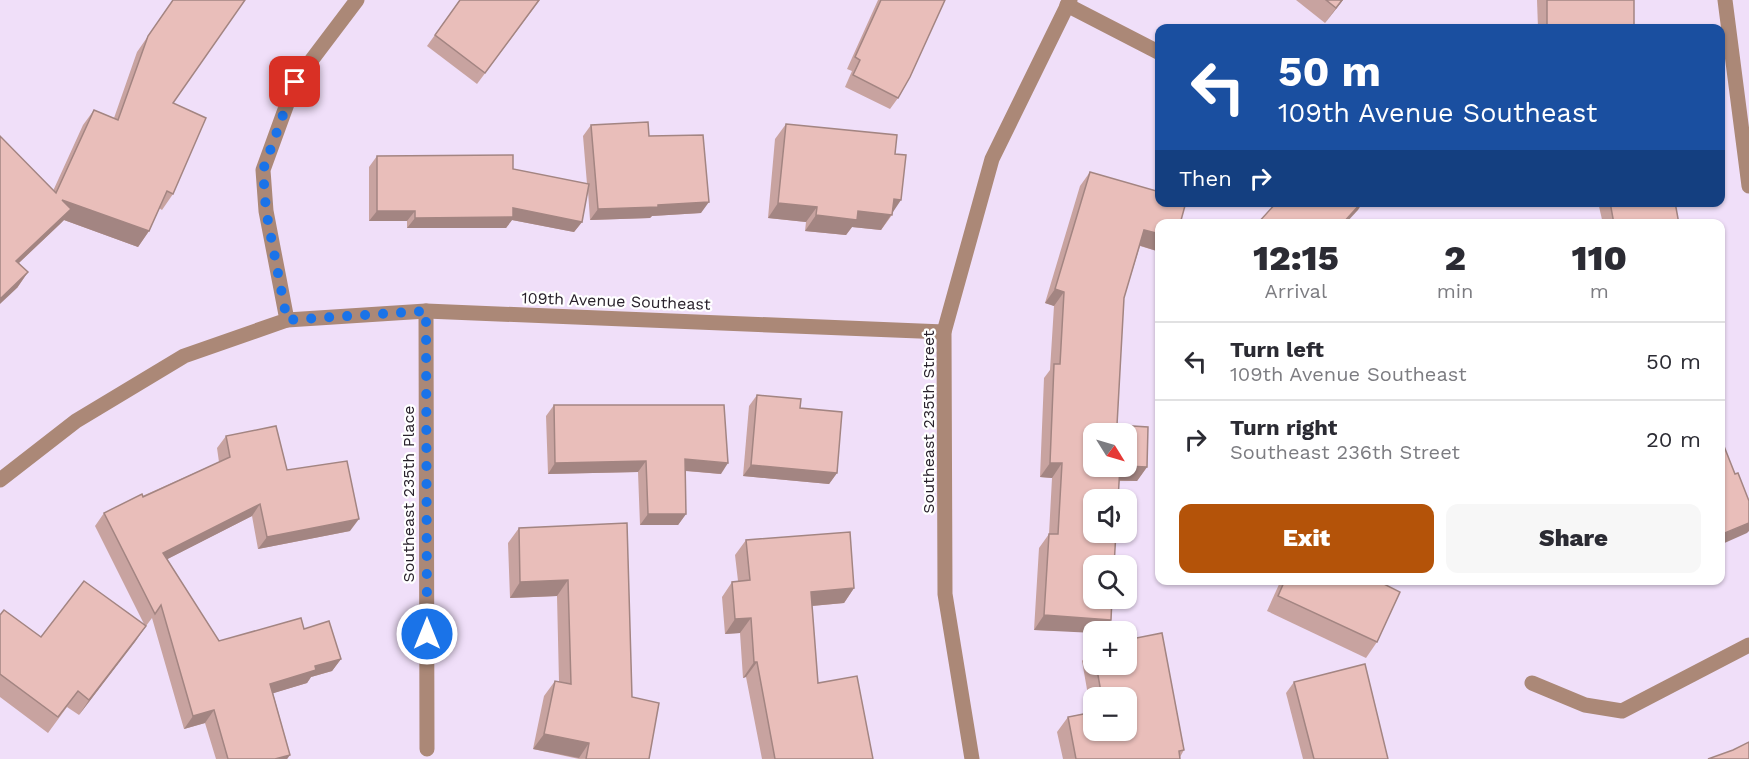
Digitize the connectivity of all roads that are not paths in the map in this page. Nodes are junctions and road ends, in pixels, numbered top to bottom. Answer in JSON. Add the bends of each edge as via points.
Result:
{"nodes":[{"id":1,"x":357,"y":0,"type":"edge"},
{"id":2,"x":1725,"y":0,"type":"edge"},
{"id":3,"x":1069,"y":2,"type":"edge"},
{"id":4,"x":1155,"y":50,"type":"edge"},
{"id":5,"x":1749,"y":186,"type":"edge"},
{"id":6,"x":426,"y":311,"type":"junction"},
{"id":7,"x":287,"y":320,"type":"junction"},
{"id":8,"x":944,"y":332,"type":"junction"},
{"id":9,"x":0,"y":480,"type":"edge"},
{"id":10,"x":1749,"y":645,"type":"edge"},
{"id":11,"x":1532,"y":683,"type":"dead end"},
{"id":12,"x":427,"y":749,"type":"dead end"},
{"id":13,"x":972,"y":759,"type":"edge"}],
"edges":[{"from":1,"to":7,"type":"street","via":[[295,82],[263,170],[266,211]]},
{"from":2,"to":5,"type":"street"},
{"from":3,"to":4,"type":"street"},
{"from":3,"to":8,"type":"street","name":"Southeast 235th Street","via":[[992,159]]},
{"from":6,"to":7,"type":"street","name":"109th Avenue Southeast"},
{"from":6,"to":8,"type":"street","name":"109th Avenue Southeast"},
{"from":6,"to":12,"type":"street","name":"Southeast 235th Place"},
{"from":7,"to":9,"type":"street","name":"109th Avenue Southeast","via":[[184,356],[76,420]]},
{"from":8,"to":13,"type":"street","name":"Southeast 235th Street","via":[[945,594]]},
{"from":10,"to":11,"type":"street","via":[[1622,711],[1585,705]]}]}
